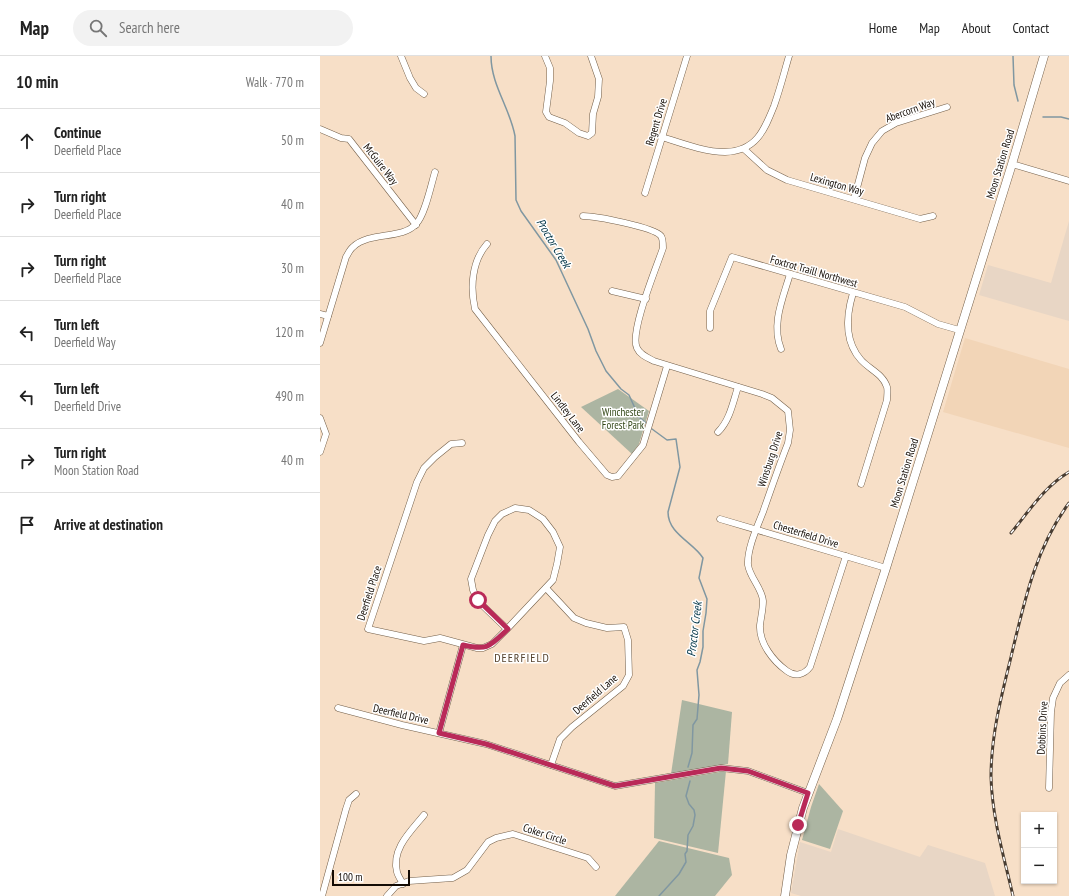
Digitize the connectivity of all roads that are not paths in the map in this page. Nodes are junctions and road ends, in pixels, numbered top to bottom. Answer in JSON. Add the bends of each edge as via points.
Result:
{"nodes":[{"id":1,"x":401,"y":56,"type":"edge"},
{"id":2,"x":545,"y":56,"type":"edge"},
{"id":3,"x":591,"y":56,"type":"edge"},
{"id":4,"x":687,"y":56,"type":"edge"},
{"id":5,"x":790,"y":56,"type":"edge"},
{"id":6,"x":1044,"y":56,"type":"edge"},
{"id":7,"x":424,"y":94,"type":"dead end"},
{"id":8,"x":947,"y":107,"type":"dead end"},
{"id":9,"x":320,"y":129,"type":"edge"},
{"id":10,"x":662,"y":137,"type":"junction"},
{"id":11,"x":744,"y":149,"type":"junction"},
{"id":12,"x":1012,"y":164,"type":"junction"},
{"id":13,"x":435,"y":172,"type":"dead end"},
{"id":14,"x":1069,"y":181,"type":"edge"},
{"id":15,"x":645,"y":193,"type":"dead end"},
{"id":16,"x":854,"y":199,"type":"junction"},
{"id":17,"x":583,"y":216,"type":"dead end"},
{"id":18,"x":933,"y":216,"type":"dead end"},
{"id":19,"x":416,"y":225,"type":"junction"},
{"id":20,"x":487,"y":244,"type":"dead end"},
{"id":21,"x":790,"y":274,"type":"junction"},
{"id":22,"x":612,"y":291,"type":"dead end"},
{"id":23,"x":853,"y":293,"type":"junction"},
{"id":24,"x":646,"y":299,"type":"junction"},
{"id":25,"x":320,"y":314,"type":"edge"},
{"id":26,"x":328,"y":316,"type":"junction"},
{"id":27,"x":710,"y":328,"type":"dead end"},
{"id":28,"x":959,"y":330,"type":"junction"},
{"id":29,"x":320,"y":343,"type":"edge"},
{"id":30,"x":781,"y":349,"type":"dead end"},
{"id":31,"x":667,"y":366,"type":"junction"},
{"id":32,"x":738,"y":387,"type":"junction"},
{"id":33,"x":320,"y":418,"type":"edge"},
{"id":34,"x":718,"y":432,"type":"dead end"},
{"id":35,"x":462,"y":443,"type":"dead end"},
{"id":36,"x":320,"y":452,"type":"edge"},
{"id":37,"x":861,"y":484,"type":"dead end"},
{"id":38,"x":720,"y":519,"type":"dead end"},
{"id":39,"x":756,"y":529,"type":"junction"},
{"id":40,"x":846,"y":556,"type":"junction"},
{"id":41,"x":886,"y":568,"type":"junction"},
{"id":42,"x":546,"y":588,"type":"junction"},
{"id":43,"x":508,"y":629,"type":"junction"},
{"id":44,"x":463,"y":645,"type":"junction"},
{"id":45,"x":1069,"y":675,"type":"edge"},
{"id":46,"x":338,"y":708,"type":"dead end"},
{"id":47,"x":439,"y":733,"type":"junction"},
{"id":48,"x":551,"y":765,"type":"junction"},
{"id":49,"x":1050,"y":788,"type":"dead end"},
{"id":50,"x":808,"y":793,"type":"junction"},
{"id":51,"x":356,"y":794,"type":"dead end"},
{"id":52,"x":424,"y":815,"type":"dead end"},
{"id":53,"x":596,"y":867,"type":"dead end"},
{"id":54,"x":402,"y":884,"type":"junction"},
{"id":55,"x":322,"y":896,"type":"edge"},
{"id":56,"x":387,"y":896,"type":"edge"},
{"id":57,"x":785,"y":896,"type":"edge"}],
"edges":[{"from":1,"to":7,"type":"street","via":[[416,88]]},
{"from":2,"to":3,"type":"street","via":[[550,68],[546,112],[549,117],[588,136],[592,133],[599,79]]},
{"from":4,"to":10,"type":"street","name":"Regent Drive"},
{"from":5,"to":11,"type":"street","via":[[766,127]]},
{"from":6,"to":12,"type":"street","name":"Moon Station Road"},
{"from":8,"to":16,"type":"street","name":"Abercorn Way","via":[[882,131],[872,143],[865,158]]},
{"from":9,"to":19,"type":"street","name":"McGuire Way","via":[[348,139]]},
{"from":10,"to":11,"type":"street","via":[[692,147],[724,152]]},
{"from":10,"to":15,"type":"street","name":"Regent Drive"},
{"from":11,"to":16,"type":"street","name":"Lexington Way","via":[[776,175]]},
{"from":12,"to":14,"type":"street"},
{"from":12,"to":28,"type":"street","name":"Moon Station Road"},
{"from":13,"to":19,"type":"street"},
{"from":16,"to":18,"type":"street","name":"Lexington Way","via":[[920,219]]},
{"from":17,"to":24,"type":"street","name":"Winsburg Drive","via":[[640,227],[661,235],[664,248]]},
{"from":19,"to":26,"type":"street","via":[[400,233],[367,239],[353,246],[346,257]]},
{"from":20,"to":31,"type":"street","name":"Lindley Lane","via":[[480,251],[475,264],[472,284],[475,309],[607,475],[618,476],[643,445]]},
{"from":21,"to":23,"type":"street","name":"Foxtrot Traill Northwest"},
{"from":21,"to":27,"type":"street","name":"Foxtrot Traill Northwest","via":[[732,257],[710,311]]},
{"from":21,"to":30,"type":"street","via":[[777,321],[776,332]]},
{"from":22,"to":24,"type":"street"},
{"from":23,"to":28,"type":"street","name":"Foxtrot Traill Northwest","via":[[911,309],[938,324]]},
{"from":23,"to":37,"type":"street","via":[[847,321],[852,348],[862,361],[880,376],[887,387],[887,400]]},
{"from":24,"to":31,"type":"street","name":"Winsburg Drive","via":[[635,338],[637,348],[654,362]]},
{"from":25,"to":26,"type":"street"},
{"from":26,"to":29,"type":"street"},
{"from":28,"to":41,"type":"street","name":"Moon Station Road"},
{"from":31,"to":32,"type":"street","name":"Winsburg Drive"},
{"from":32,"to":34,"type":"street","via":[[727,419]]},
{"from":32,"to":39,"type":"street","name":"Winsburg Drive","via":[[772,398],[788,411],[788,444]]},
{"from":33,"to":36,"type":"street","via":[[326,434]]},
{"from":35,"to":44,"type":"street","name":"Deerfield Place","via":[[451,444],[435,457],[424,468],[416,482],[368,629],[424,641],[440,638]]},
{"from":38,"to":39,"type":"street","name":"Chesterfield Drive"},
{"from":39,"to":40,"type":"street","name":"Chesterfield Drive"},
{"from":39,"to":40,"type":"street","name":"Winsburg Drive","via":[[748,564],[762,595],[762,642],[783,668],[795,675],[804,673],[810,667]]},
{"from":40,"to":41,"type":"street","name":"Chesterfield Drive"},
{"from":41,"to":50,"type":"street","name":"Moon Station Road","via":[[837,719]]},
{"from":42,"to":43,"type":"street","name":"Deerfield Place"},
{"from":42,"to":43,"type":"street","name":"Deerfield Place","via":[[553,580],[560,547],[553,532],[543,519],[529,510],[515,508],[502,514],[488,535],[471,579],[478,600]]},
{"from":42,"to":48,"type":"street","name":"Deerfield Lane","via":[[574,618],[607,628],[624,627],[628,640],[629,675],[623,686],[560,739]]},
{"from":43,"to":44,"type":"street","name":"Deerfield Place","via":[[484,648]]},
{"from":44,"to":47,"type":"street"},
{"from":45,"to":49,"type":"street","name":"Dobbins Drive","via":[[1060,683],[1053,698]]},
{"from":46,"to":47,"type":"street","name":"Deerfield Drive"},
{"from":47,"to":48,"type":"street","name":"Deerfield Drive","via":[[486,744]]},
{"from":48,"to":50,"type":"street","name":"Deerfield Drive","via":[[615,786],[717,768],[742,769]]},
{"from":50,"to":57,"type":"street","name":"Moon Station Road","via":[[794,841]]},
{"from":51,"to":55,"type":"street","via":[[349,800],[346,809]]},
{"from":52,"to":54,"type":"street","via":[[403,841],[397,855],[397,872]]},
{"from":53,"to":54,"type":"street","name":"Coker Circle","via":[[588,858],[513,834],[488,842],[467,870],[453,878],[409,881]]},
{"from":54,"to":56,"type":"street","name":"Coker Circle","via":[[396,886]]}]}
